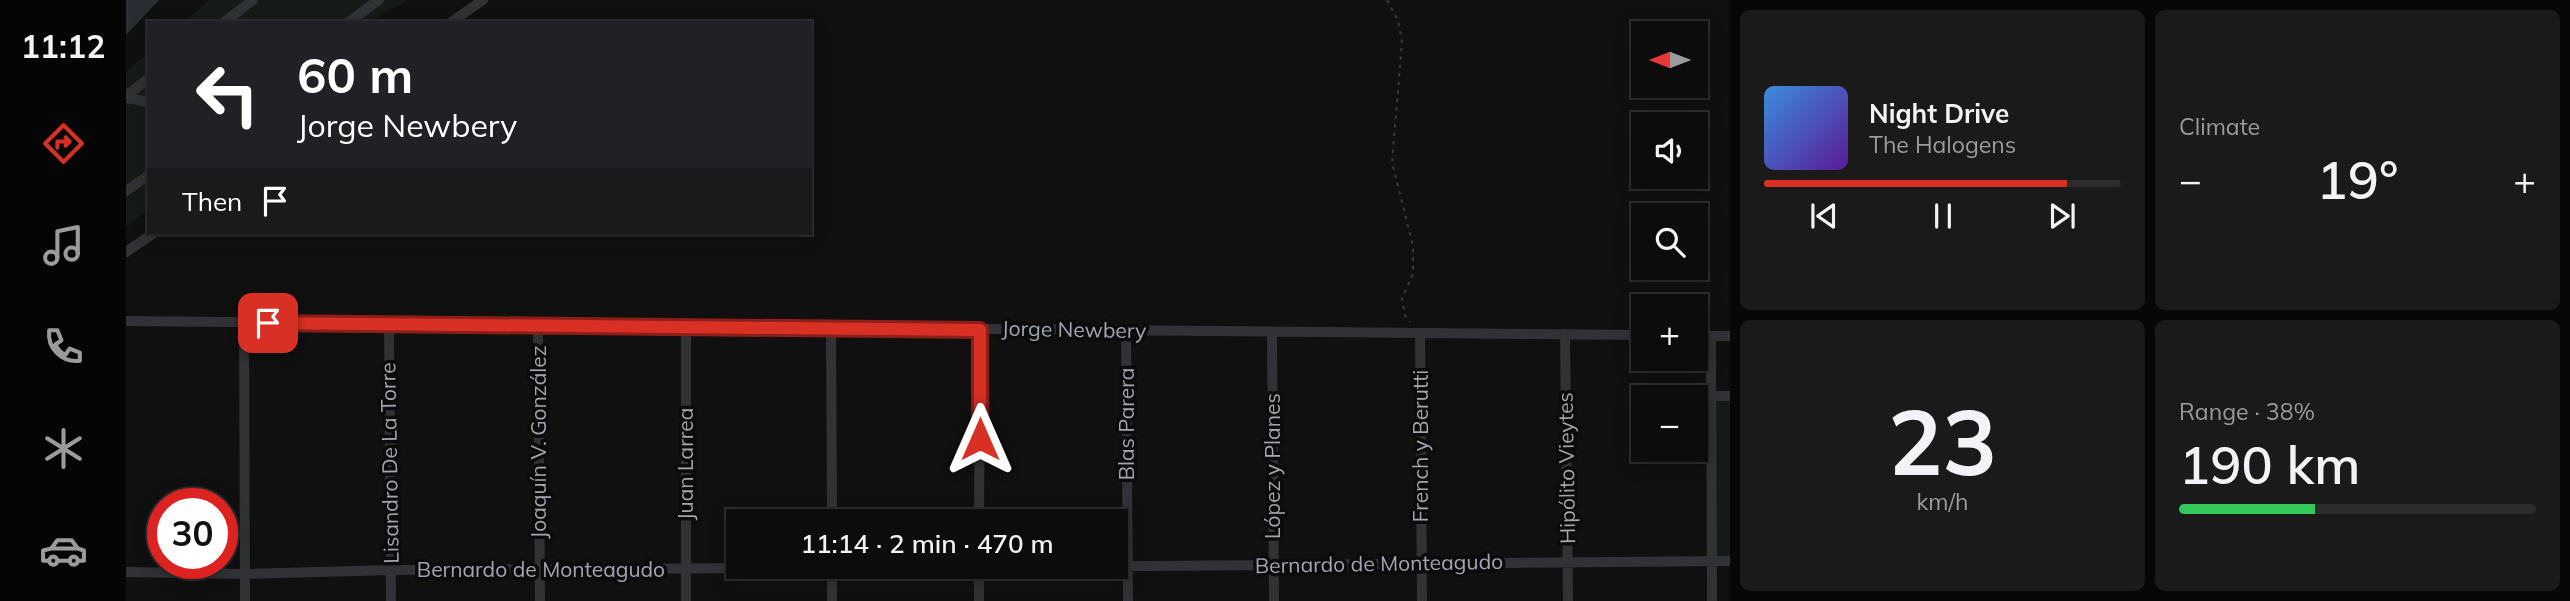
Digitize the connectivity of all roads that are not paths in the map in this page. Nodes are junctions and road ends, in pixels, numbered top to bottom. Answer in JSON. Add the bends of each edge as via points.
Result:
{"nodes":[{"id":1,"x":253,"y":0,"type":"edge"},
{"id":2,"x":483,"y":0,"type":"edge"},
{"id":3,"x":372,"y":2,"type":"edge"},
{"id":4,"x":226,"y":21,"type":"edge"},
{"id":5,"x":349,"y":21,"type":"edge"},
{"id":6,"x":453,"y":21,"type":"edge"},
{"id":7,"x":147,"y":80,"type":"edge"},
{"id":8,"x":126,"y":97,"type":"edge"},
{"id":9,"x":147,"y":102,"type":"edge"},
{"id":10,"x":147,"y":176,"type":"edge"},
{"id":11,"x":126,"y":191,"type":"edge"},
{"id":12,"x":151,"y":235,"type":"edge"},
{"id":13,"x":126,"y":252,"type":"edge"},
{"id":14,"x":126,"y":321,"type":"edge"},
{"id":15,"x":244,"y":323,"type":"junction"},
{"id":16,"x":389,"y":324,"type":"junction"},
{"id":17,"x":538,"y":326,"type":"junction"},
{"id":18,"x":686,"y":327,"type":"junction"},
{"id":19,"x":831,"y":328,"type":"junction"},
{"id":20,"x":980,"y":330,"type":"junction"},
{"id":21,"x":1126,"y":331,"type":"junction"},
{"id":22,"x":1272,"y":332,"type":"junction"},
{"id":23,"x":1420,"y":333,"type":"junction"},
{"id":24,"x":1565,"y":334,"type":"junction"},
{"id":25,"x":1631,"y":335,"type":"edge"},
{"id":26,"x":1711,"y":336,"type":"joint"},
{"id":27,"x":1730,"y":336,"type":"edge"},
{"id":28,"x":1711,"y":396,"type":"junction"},
{"id":29,"x":1730,"y":396,"type":"edge"},
{"id":30,"x":832,"y":509,"type":"edge"},
{"id":31,"x":979,"y":509,"type":"edge"},
{"id":32,"x":1128,"y":509,"type":"edge"},
{"id":33,"x":1567,"y":561,"type":"junction"},
{"id":34,"x":1712,"y":561,"type":"junction"},
{"id":35,"x":1730,"y":561,"type":"edge"},
{"id":36,"x":1274,"y":565,"type":"junction"},
{"id":37,"x":1421,"y":565,"type":"junction"},
{"id":38,"x":1128,"y":568,"type":"edge"},
{"id":39,"x":726,"y":569,"type":"edge"},
{"id":40,"x":391,"y":570,"type":"junction"},
{"id":41,"x":685,"y":570,"type":"junction"},
{"id":42,"x":540,"y":571,"type":"junction"},
{"id":43,"x":126,"y":572,"type":"edge"},
{"id":44,"x":245,"y":574,"type":"junction"},
{"id":45,"x":832,"y":579,"type":"edge"},
{"id":46,"x":979,"y":579,"type":"edge"},
{"id":47,"x":1128,"y":579,"type":"edge"},
{"id":48,"x":245,"y":601,"type":"edge"},
{"id":49,"x":391,"y":601,"type":"edge"},
{"id":50,"x":540,"y":601,"type":"edge"},
{"id":51,"x":685,"y":601,"type":"edge"},
{"id":52,"x":832,"y":601,"type":"edge"},
{"id":53,"x":979,"y":601,"type":"edge"},
{"id":54,"x":1128,"y":601,"type":"edge"},
{"id":55,"x":1274,"y":601,"type":"edge"},
{"id":56,"x":1422,"y":601,"type":"edge"},
{"id":57,"x":1568,"y":601,"type":"edge"},
{"id":58,"x":1712,"y":601,"type":"edge"}],
"edges":[{"from":1,"to":4,"type":"street"},
{"from":2,"to":6,"type":"street"},
{"from":3,"to":5,"type":"street"},
{"from":7,"to":8,"type":"street"},
{"from":8,"to":9,"type":"street"},
{"from":10,"to":11,"type":"street"},
{"from":12,"to":13,"type":"street"},
{"from":14,"to":15,"type":"street","name":"Jorge Newbery"},
{"from":15,"to":16,"type":"street","name":"Jorge Newbery"},
{"from":15,"to":44,"type":"street"},
{"from":16,"to":17,"type":"street","name":"Jorge Newbery"},
{"from":16,"to":40,"type":"street","name":"Lisandro De La Torre"},
{"from":17,"to":18,"type":"street","name":"Jorge Newbery"},
{"from":17,"to":42,"type":"street","name":"Joaquín V. González"},
{"from":18,"to":19,"type":"street","name":"Jorge Newbery"},
{"from":18,"to":41,"type":"street","name":"Juan Larrea"},
{"from":19,"to":20,"type":"street","name":"Jorge Newbery"},
{"from":19,"to":30,"type":"street"},
{"from":20,"to":21,"type":"street","name":"Jorge Newbery"},
{"from":20,"to":31,"type":"street"},
{"from":21,"to":22,"type":"street","name":"Jorge Newbery"},
{"from":21,"to":32,"type":"street","name":"Blas Parera"},
{"from":22,"to":23,"type":"street","name":"Jorge Newbery"},
{"from":22,"to":36,"type":"street","name":"López y Planes"},
{"from":23,"to":24,"type":"street","name":"Jorge Newbery"},
{"from":23,"to":37,"type":"street","name":"French y Berutti"},
{"from":24,"to":25,"type":"street","name":"Jorge Newbery"},
{"from":24,"to":33,"type":"street","name":"Hipólito Vieytes"},
{"from":26,"to":27,"type":"street"},
{"from":26,"to":28,"type":"street"},
{"from":28,"to":29,"type":"street"},
{"from":28,"to":34,"type":"street"},
{"from":33,"to":34,"type":"street","name":"Bernardo de Monteagudo"},
{"from":33,"to":37,"type":"street","name":"Bernardo de Monteagudo"},
{"from":33,"to":57,"type":"street","name":"Hipólito Vieytes"},
{"from":34,"to":35,"type":"street","name":"Bernardo de Monteagudo"},
{"from":34,"to":58,"type":"street"},
{"from":36,"to":37,"type":"street","name":"Bernardo de Monteagudo"},
{"from":36,"to":38,"type":"street","name":"Bernardo de Monteagudo"},
{"from":36,"to":55,"type":"street","name":"López y Planes"},
{"from":37,"to":56,"type":"street","name":"French y Berutti"},
{"from":39,"to":41,"type":"street","name":"Bernardo de Monteagudo"},
{"from":40,"to":42,"type":"street","name":"Bernardo de Monteagudo"},
{"from":40,"to":44,"type":"street","name":"Bernardo de Monteagudo"},
{"from":40,"to":49,"type":"street","name":"Lisandro De La Torre"},
{"from":41,"to":42,"type":"street","name":"Bernardo de Monteagudo"},
{"from":41,"to":51,"type":"street","name":"Juan Larrea"},
{"from":42,"to":50,"type":"street","name":"Joaquín V. González"},
{"from":43,"to":44,"type":"street","name":"Bernardo de Monteagudo"},
{"from":44,"to":48,"type":"street"},
{"from":45,"to":52,"type":"street"},
{"from":46,"to":53,"type":"street"},
{"from":47,"to":54,"type":"street","name":"Blas Parera"}]}
